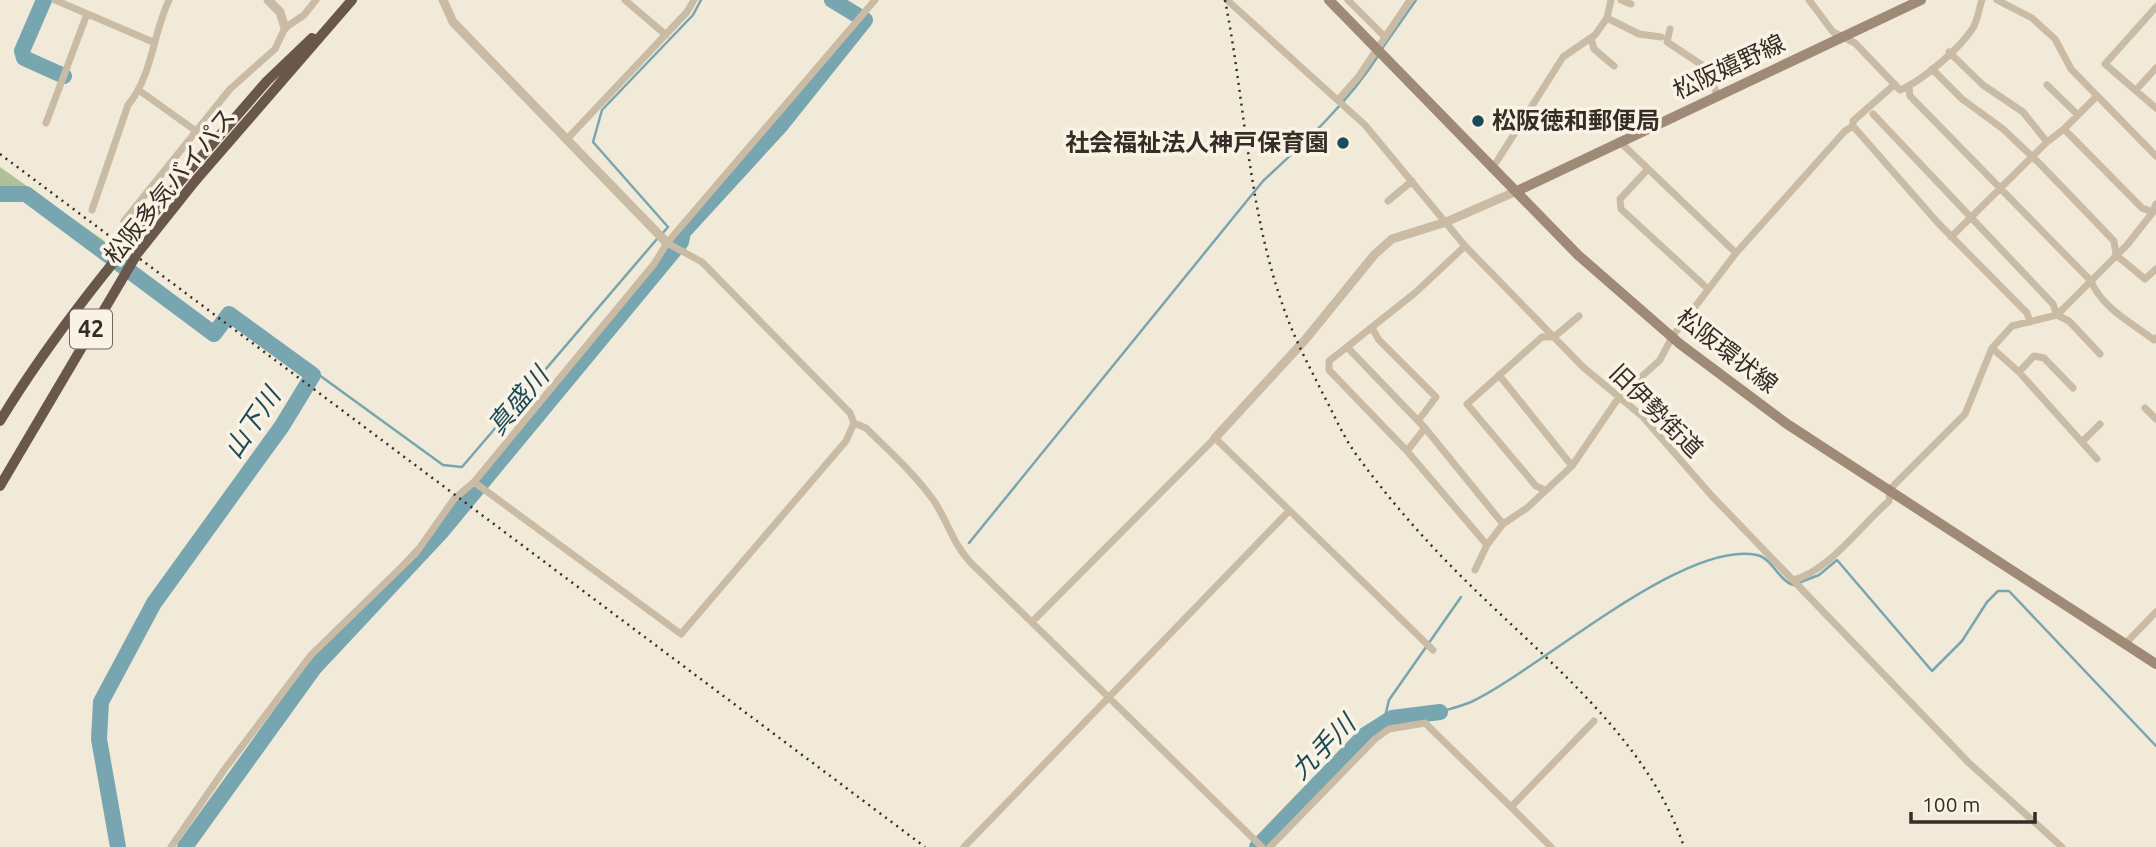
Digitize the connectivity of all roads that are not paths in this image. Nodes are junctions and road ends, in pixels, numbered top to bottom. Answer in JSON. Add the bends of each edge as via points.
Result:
{"nodes":[{"id":1,"x":55,"y":0,"type":"edge"},
{"id":2,"x":169,"y":0,"type":"edge"},
{"id":3,"x":268,"y":0,"type":"edge"},
{"id":4,"x":316,"y":0,"type":"edge"},
{"id":5,"x":352,"y":0,"type":"edge"},
{"id":6,"x":443,"y":0,"type":"edge"},
{"id":7,"x":625,"y":0,"type":"edge"},
{"id":8,"x":694,"y":0,"type":"edge"},
{"id":9,"x":875,"y":0,"type":"edge"},
{"id":10,"x":1227,"y":0,"type":"edge"},
{"id":11,"x":1329,"y":0,"type":"edge"},
{"id":12,"x":1348,"y":0,"type":"edge"},
{"id":13,"x":1410,"y":0,"type":"edge"},
{"id":14,"x":1611,"y":0,"type":"edge"},
{"id":15,"x":1621,"y":0,"type":"edge"},
{"id":16,"x":1809,"y":0,"type":"edge"},
{"id":17,"x":1921,"y":0,"type":"edge"},
{"id":18,"x":1982,"y":0,"type":"edge"},
{"id":19,"x":1997,"y":0,"type":"edge"},
{"id":20,"x":1632,"y":4,"type":"dead end"},
{"id":21,"x":2156,"y":7,"type":"edge"},
{"id":22,"x":88,"y":14,"type":"junction"},
{"id":23,"x":1606,"y":18,"type":"junction"},
{"id":24,"x":285,"y":28,"type":"junction"},
{"id":25,"x":1670,"y":29,"type":"dead end"},
{"id":26,"x":666,"y":35,"type":"junction"},
{"id":27,"x":1384,"y":36,"type":"junction"},
{"id":28,"x":1661,"y":37,"type":"dead end"},
{"id":29,"x":1842,"y":37,"type":"junction"},
{"id":30,"x":1591,"y":38,"type":"junction"},
{"id":31,"x":153,"y":42,"type":"junction"},
{"id":32,"x":1377,"y":49,"type":"junction"},
{"id":33,"x":1949,"y":52,"type":"junction"},
{"id":34,"x":1614,"y":66,"type":"dead end"},
{"id":35,"x":2156,"y":68,"type":"edge"},
{"id":36,"x":1932,"y":69,"type":"junction"},
{"id":37,"x":1895,"y":84,"type":"junction"},
{"id":38,"x":2047,"y":85,"type":"dead end"},
{"id":39,"x":1909,"y":86,"type":"junction"},
{"id":40,"x":2136,"y":90,"type":"junction"},
{"id":41,"x":140,"y":91,"type":"junction"},
{"id":42,"x":1718,"y":96,"type":"junction"},
{"id":43,"x":2097,"y":96,"type":"junction"},
{"id":44,"x":1338,"y":100,"type":"junction"},
{"id":45,"x":2156,"y":108,"type":"edge"},
{"id":46,"x":1873,"y":114,"type":"dead end"},
{"id":47,"x":2078,"y":115,"type":"junction"},
{"id":48,"x":46,"y":123,"type":"dead end"},
{"id":49,"x":1853,"y":126,"type":"junction"},
{"id":50,"x":2064,"y":129,"type":"junction"},
{"id":51,"x":196,"y":131,"type":"junction"},
{"id":52,"x":568,"y":138,"type":"junction"},
{"id":53,"x":1619,"y":141,"type":"junction"},
{"id":54,"x":2048,"y":142,"type":"junction"},
{"id":55,"x":2156,"y":156,"type":"edge"},
{"id":56,"x":2032,"y":160,"type":"junction"},
{"id":57,"x":1492,"y":169,"type":"junction"},
{"id":58,"x":1648,"y":169,"type":"junction"},
{"id":59,"x":192,"y":176,"type":"junction"},
{"id":60,"x":1412,"y":181,"type":"junction"},
{"id":61,"x":2002,"y":188,"type":"junction"},
{"id":62,"x":1517,"y":191,"type":"junction"},
{"id":63,"x":1388,"y":201,"type":"dead end"},
{"id":64,"x":2156,"y":204,"type":"edge"},
{"id":65,"x":92,"y":210,"type":"dead end"},
{"id":66,"x":2153,"y":212,"type":"junction"},
{"id":67,"x":1971,"y":218,"type":"junction"},
{"id":68,"x":124,"y":221,"type":"dead end"},
{"id":69,"x":1446,"y":222,"type":"junction"},
{"id":70,"x":1951,"y":237,"type":"junction"},
{"id":71,"x":665,"y":241,"type":"junction"},
{"id":72,"x":1465,"y":246,"type":"junction"},
{"id":73,"x":1736,"y":253,"type":"junction"},
{"id":74,"x":2116,"y":255,"type":"junction"},
{"id":75,"x":2156,"y":269,"type":"edge"},
{"id":76,"x":2091,"y":281,"type":"junction"},
{"id":77,"x":1708,"y":289,"type":"junction"},
{"id":78,"x":2057,"y":314,"type":"junction"},
{"id":79,"x":1578,"y":316,"type":"dead end"},
{"id":80,"x":2030,"y":322,"type":"junction"},
{"id":81,"x":1372,"y":328,"type":"junction"},
{"id":82,"x":1554,"y":337,"type":"junction"},
{"id":83,"x":1672,"y":337,"type":"junction"},
{"id":84,"x":2156,"y":338,"type":"edge"},
{"id":85,"x":1348,"y":347,"type":"junction"},
{"id":86,"x":1992,"y":348,"type":"junction"},
{"id":87,"x":2100,"y":354,"type":"dead end"},
{"id":88,"x":2019,"y":372,"type":"junction"},
{"id":89,"x":1499,"y":375,"type":"junction"},
{"id":90,"x":2073,"y":388,"type":"dead end"},
{"id":91,"x":1619,"y":397,"type":"junction"},
{"id":92,"x":2145,"y":408,"type":"dead end"},
{"id":93,"x":2156,"y":419,"type":"edge"},
{"id":94,"x":0,"y":421,"type":"edge"},
{"id":95,"x":1418,"y":421,"type":"junction"},
{"id":96,"x":855,"y":423,"type":"junction"},
{"id":97,"x":2099,"y":424,"type":"dead end"},
{"id":98,"x":1425,"y":428,"type":"junction"},
{"id":99,"x":1215,"y":438,"type":"junction"},
{"id":100,"x":2082,"y":442,"type":"junction"},
{"id":101,"x":1407,"y":452,"type":"junction"},
{"id":102,"x":2097,"y":458,"type":"dead end"},
{"id":103,"x":1572,"y":466,"type":"junction"},
{"id":104,"x":474,"y":481,"type":"junction"},
{"id":105,"x":0,"y":486,"type":"edge"},
{"id":106,"x":1545,"y":490,"type":"junction"},
{"id":107,"x":1890,"y":490,"type":"junction"},
{"id":108,"x":1289,"y":512,"type":"junction"},
{"id":109,"x":1503,"y":524,"type":"junction"},
{"id":110,"x":1487,"y":545,"type":"junction"},
{"id":111,"x":1842,"y":547,"type":"junction"},
{"id":112,"x":1850,"y":552,"type":"dead end"},
{"id":113,"x":1475,"y":570,"type":"dead end"},
{"id":114,"x":1793,"y":580,"type":"junction"},
{"id":115,"x":2156,"y":612,"type":"edge"},
{"id":116,"x":1032,"y":622,"type":"junction"},
{"id":117,"x":2125,"y":644,"type":"junction"},
{"id":118,"x":1433,"y":650,"type":"dead end"},
{"id":119,"x":2156,"y":664,"type":"edge"},
{"id":120,"x":1111,"y":699,"type":"junction"},
{"id":121,"x":1594,"y":722,"type":"dead end"},
{"id":122,"x":1511,"y":807,"type":"junction"},
{"id":123,"x":171,"y":847,"type":"edge"},
{"id":124,"x":964,"y":847,"type":"edge"},
{"id":125,"x":1262,"y":847,"type":"edge"},
{"id":126,"x":1270,"y":847,"type":"edge"},
{"id":127,"x":1551,"y":847,"type":"edge"},
{"id":128,"x":2062,"y":847,"type":"edge"}],
"edges":[{"from":1,"to":22,"type":"street"},
{"from":2,"to":31,"type":"street"},
{"from":3,"to":24,"type":"street","via":[[280,12]]},
{"from":4,"to":24,"type":"street"},
{"from":5,"to":59,"type":"highway","name":"松阪多気バイパス","number":"42"},
{"from":6,"to":52,"type":"street","via":[[453,22]]},
{"from":7,"to":26,"type":"street"},
{"from":8,"to":26,"type":"street"},
{"from":9,"to":71,"type":"street"},
{"from":10,"to":44,"type":"street","name":"旧伊勢街道"},
{"from":11,"to":32,"type":"main road","name":"松阪環状線"},
{"from":12,"to":27,"type":"street"},
{"from":13,"to":27,"type":"street"},
{"from":14,"to":23,"type":"street"},
{"from":15,"to":20,"type":"street"},
{"from":16,"to":29,"type":"street","via":[[1821,20]]},
{"from":17,"to":29,"type":"main road","name":"松阪嬉野線"},
{"from":18,"to":33,"type":"street","via":[[1975,24]]},
{"from":19,"to":43,"type":"street","via":[[2032,18],[2055,39],[2071,69]]},
{"from":21,"to":40,"type":"street","via":[[2105,64]]},
{"from":22,"to":31,"type":"street"},
{"from":22,"to":48,"type":"street"},
{"from":23,"to":28,"type":"street","via":[[1639,34]]},
{"from":23,"to":30,"type":"street"},
{"from":24,"to":51,"type":"street","via":[[275,49],[230,89]]},
{"from":25,"to":42,"type":"street","via":[[1667,42],[1705,67]]},
{"from":26,"to":52,"type":"street"},
{"from":27,"to":32,"type":"street"},
{"from":29,"to":37,"type":"street","via":[[1855,43]]},
{"from":29,"to":42,"type":"main road","name":"松阪嬉野線"},
{"from":30,"to":34,"type":"street","via":[[1594,50]]},
{"from":30,"to":57,"type":"street","via":[[1563,57]]},
{"from":31,"to":41,"type":"street"},
{"from":32,"to":44,"type":"street"},
{"from":32,"to":57,"type":"main road","name":"松阪環状線"},
{"from":33,"to":36,"type":"street"},
{"from":33,"to":54,"type":"street","via":[[1983,85],[2023,112]]},
{"from":35,"to":40,"type":"street"},
{"from":36,"to":39,"type":"street"},
{"from":36,"to":56,"type":"street"},
{"from":37,"to":39,"type":"street","via":[[1900,90]]},
{"from":37,"to":49,"type":"street","via":[[1888,96],[1853,121]]},
{"from":38,"to":47,"type":"street"},
{"from":39,"to":61,"type":"street","via":[[1910,96]]},
{"from":40,"to":45,"type":"street"},
{"from":41,"to":51,"type":"street"},
{"from":41,"to":65,"type":"street","via":[[128,105]]},
{"from":42,"to":53,"type":"main road","name":"松阪嬉野線"},
{"from":43,"to":47,"type":"street"},
{"from":43,"to":55,"type":"street"},
{"from":44,"to":60,"type":"street","name":"旧伊勢街道"},
{"from":46,"to":67,"type":"street"},
{"from":47,"to":50,"type":"street"},
{"from":49,"to":70,"type":"street"},
{"from":49,"to":73,"type":"street"},
{"from":50,"to":54,"type":"street"},
{"from":50,"to":66,"type":"street","via":[[2143,208]]},
{"from":51,"to":68,"type":"street"},
{"from":52,"to":71,"type":"street"},
{"from":53,"to":58,"type":"street"},
{"from":53,"to":62,"type":"main road","name":"松阪嬉野線"},
{"from":54,"to":56,"type":"street"},
{"from":56,"to":61,"type":"street"},
{"from":56,"to":74,"type":"street","via":[[2114,241]]},
{"from":57,"to":62,"type":"main road","name":"松阪環状線"},
{"from":58,"to":73,"type":"street"},
{"from":58,"to":77,"type":"street","via":[[1620,199],[1621,209]]},
{"from":59,"to":94,"type":"highway","name":"松阪多気バイパス","number":"42","bridge":true,"via":[[102,275],[29,373]]},
{"from":59,"to":105,"type":"highway","name":"松阪多気バイパス","number":"42","bridge":true,"via":[[137,254]]},
{"from":60,"to":63,"type":"street"},
{"from":60,"to":69,"type":"street","name":"旧伊勢街道"},
{"from":61,"to":67,"type":"street"},
{"from":61,"to":76,"type":"street"},
{"from":62,"to":69,"type":"street"},
{"from":62,"to":83,"type":"main road","name":"松阪環状線","via":[[1578,255]]},
{"from":64,"to":66,"type":"street"},
{"from":66,"to":74,"type":"street"},
{"from":67,"to":70,"type":"street"},
{"from":67,"to":78,"type":"street","via":[[2053,304]]},
{"from":69,"to":72,"type":"street","name":"旧伊勢街道"},
{"from":69,"to":99,"type":"street","via":[[1392,239],[1381,248]]},
{"from":70,"to":80,"type":"street","via":[[2027,313]]},
{"from":71,"to":96,"type":"street","via":[[702,262]]},
{"from":71,"to":104,"type":"street","via":[[654,264]]},
{"from":72,"to":81,"type":"street"},
{"from":72,"to":82,"type":"street","name":"旧伊勢街道"},
{"from":73,"to":77,"type":"street"},
{"from":74,"to":75,"type":"street","via":[[2145,279]]},
{"from":74,"to":76,"type":"street"},
{"from":76,"to":78,"type":"street"},
{"from":76,"to":84,"type":"street","via":[[2095,292],[2134,329]]},
{"from":77,"to":83,"type":"street"},
{"from":78,"to":80,"type":"street"},
{"from":78,"to":87,"type":"street"},
{"from":79,"to":82,"type":"street"},
{"from":80,"to":86,"type":"street","via":[[2012,326]]},
{"from":81,"to":85,"type":"street"},
{"from":81,"to":95,"type":"street","via":[[1436,397]]},
{"from":82,"to":89,"type":"street","via":[[1542,337]]},
{"from":82,"to":91,"type":"street","name":"旧伊勢街道"},
{"from":83,"to":91,"type":"street","via":[[1660,360]]},
{"from":83,"to":107,"type":"main road","name":"松阪環状線","via":[[1787,424]]},
{"from":85,"to":95,"type":"street"},
{"from":85,"to":101,"type":"street","via":[[1329,361],[1329,370]]},
{"from":86,"to":88,"type":"street"},
{"from":86,"to":107,"type":"street","via":[[1965,414]]},
{"from":88,"to":90,"type":"street","via":[[2034,356],[2044,358]]},
{"from":88,"to":100,"type":"street"},
{"from":89,"to":103,"type":"street"},
{"from":89,"to":106,"type":"street","via":[[1467,404],[1536,486]]},
{"from":91,"to":103,"type":"street"},
{"from":91,"to":114,"type":"street","name":"旧伊勢街道","via":[[1642,416]]},
{"from":92,"to":93,"type":"street"},
{"from":95,"to":98,"type":"street"},
{"from":96,"to":104,"type":"street","via":[[846,441],[681,634]]},
{"from":96,"to":116,"type":"street","via":[[866,428],[922,483],[954,545]]},
{"from":97,"to":100,"type":"street"},
{"from":98,"to":101,"type":"street"},
{"from":98,"to":109,"type":"street"},
{"from":99,"to":108,"type":"street"},
{"from":99,"to":116,"type":"street"},
{"from":100,"to":102,"type":"street"},
{"from":101,"to":110,"type":"street"},
{"from":103,"to":106,"type":"street"},
{"from":104,"to":123,"type":"street","via":[[458,495],[416,553],[311,655]]},
{"from":106,"to":109,"type":"street"},
{"from":107,"to":111,"type":"street","via":[[1889,501]]},
{"from":107,"to":117,"type":"main road","name":"松阪環状線"},
{"from":108,"to":118,"type":"street"},
{"from":108,"to":120,"type":"street"},
{"from":109,"to":110,"type":"street"},
{"from":110,"to":113,"type":"street"},
{"from":111,"to":112,"type":"street"},
{"from":111,"to":114,"type":"street","via":[[1819,569]]},
{"from":114,"to":128,"type":"street","name":"旧伊勢街道","via":[[1969,763]]},
{"from":115,"to":117,"type":"street"},
{"from":116,"to":120,"type":"street"},
{"from":117,"to":119,"type":"main road","name":"松阪環状線"},
{"from":120,"to":124,"type":"street"},
{"from":120,"to":125,"type":"street"},
{"from":121,"to":122,"type":"street"},
{"from":122,"to":126,"type":"street","via":[[1425,723],[1407,724],[1389,729],[1366,746]]},
{"from":122,"to":127,"type":"street"}]}
